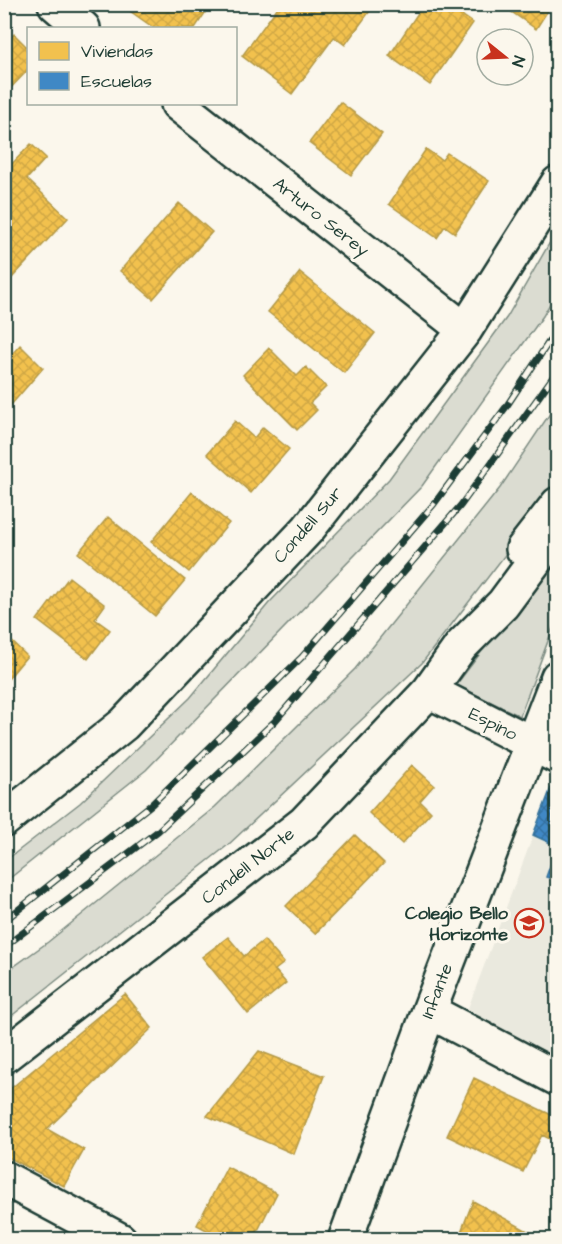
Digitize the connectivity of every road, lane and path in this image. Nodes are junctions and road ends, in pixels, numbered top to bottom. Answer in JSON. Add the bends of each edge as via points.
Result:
{"nodes":[{"id":1,"x":55,"y":4,"type":"edge"},
{"id":2,"x":82,"y":27,"type":"edge"},
{"id":3,"x":179,"y":105,"type":"edge"},
{"id":4,"x":558,"y":183,"type":"edge"},
{"id":5,"x":465,"y":330,"type":"junction"},
{"id":6,"x":558,"y":504,"type":"edge"},
{"id":7,"x":558,"y":535,"type":"edge"},
{"id":8,"x":461,"y":646,"type":"junction"},
{"id":9,"x":558,"y":677,"type":"edge"},
{"id":10,"x":429,"y":691,"type":"junction"},
{"id":11,"x":545,"y":750,"type":"edge"},
{"id":12,"x":4,"y":820,"type":"edge"},
{"id":13,"x":429,"y":1011,"type":"junction"},
{"id":14,"x":4,"y":1056,"type":"edge"},
{"id":15,"x":558,"y":1079,"type":"edge"},
{"id":16,"x":4,"y":1178,"type":"edge"},
{"id":17,"x":120,"y":1239,"type":"edge"},
{"id":18,"x":345,"y":1239,"type":"edge"}],
"edges":[{"from":1,"to":2,"type":"street"},
{"from":3,"to":5,"type":"street","name":"Arturo Serey"},
{"from":4,"to":5,"type":"street","name":"Condell Sur"},
{"from":5,"to":12,"type":"street","name":"Condell Sur","via":[[292,546],[124,724]]},
{"from":6,"to":8,"type":"street","name":"Condell Norte","via":[[485,600]]},
{"from":7,"to":8,"type":"street","name":"Condell Norte","via":[[503,604]]},
{"from":8,"to":10,"type":"street","name":"Condell Norte"},
{"from":9,"to":11,"type":"street","name":"Infante"},
{"from":10,"to":11,"type":"street","name":"Espino"},
{"from":10,"to":14,"type":"street","name":"Condell Norte","via":[[304,823]]},
{"from":11,"to":13,"type":"street","name":"Infante"},
{"from":13,"to":15,"type":"street"},
{"from":13,"to":18,"type":"street","name":"Infante"},
{"from":16,"to":17,"type":"street"}]}
